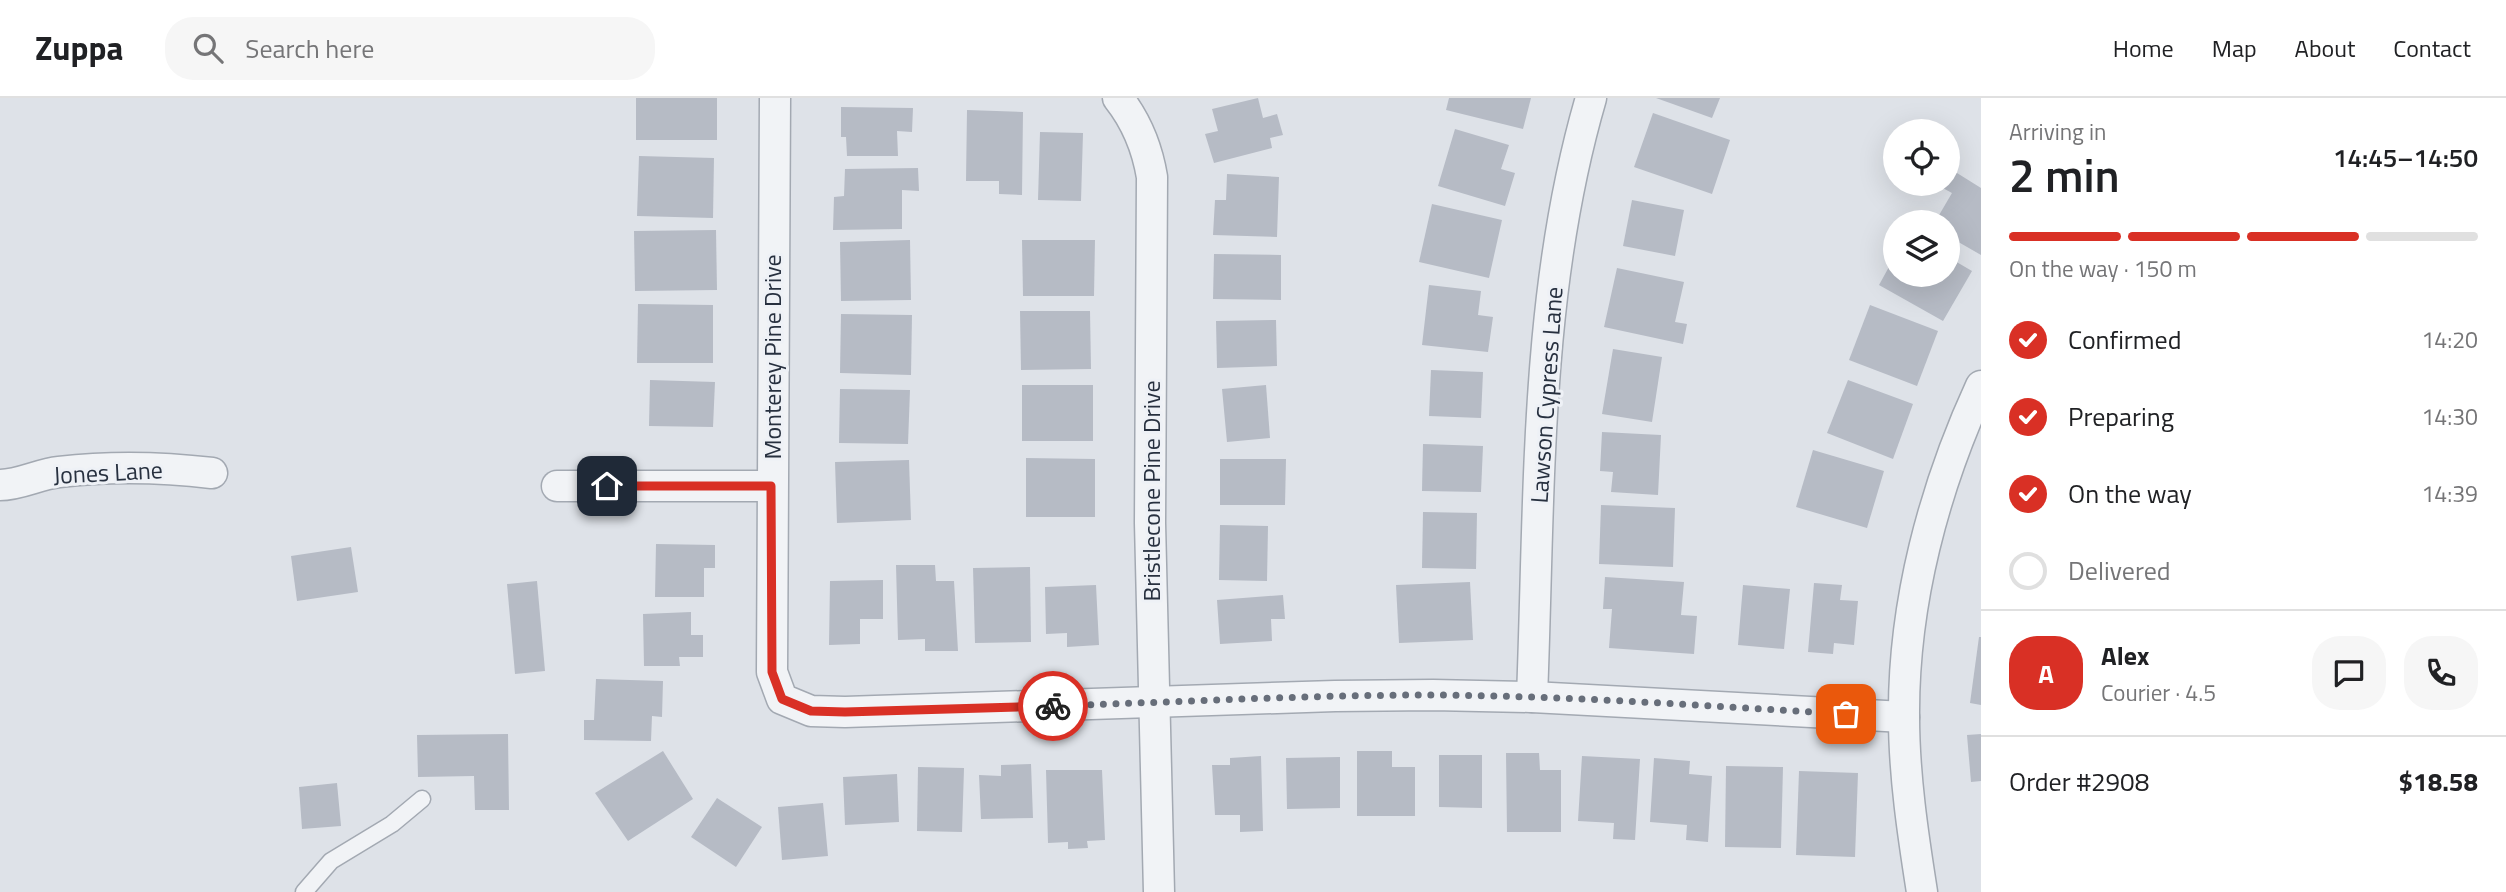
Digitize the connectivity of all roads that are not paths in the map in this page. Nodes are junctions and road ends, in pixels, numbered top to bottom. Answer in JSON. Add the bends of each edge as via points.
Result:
{"nodes":[{"id":1,"x":775,"y":98,"type":"edge"},
{"id":2,"x":1118,"y":98,"type":"edge"},
{"id":3,"x":1591,"y":98,"type":"edge"},
{"id":4,"x":1981,"y":386,"type":"edge"},
{"id":5,"x":212,"y":473,"type":"dead end"},
{"id":6,"x":2,"y":485,"type":"edge"},
{"id":7,"x":556,"y":486,"type":"dead end"},
{"id":8,"x":771,"y":486,"type":"junction"},
{"id":9,"x":1532,"y":697,"type":"junction"},
{"id":10,"x":1154,"y":703,"type":"junction"},
{"id":11,"x":1904,"y":717,"type":"junction"},
{"id":12,"x":422,"y":799,"type":"dead end"},
{"id":13,"x":304,"y":892,"type":"edge"},
{"id":14,"x":1159,"y":892,"type":"edge"},
{"id":15,"x":1922,"y":892,"type":"edge"}],
"edges":[{"from":1,"to":8,"type":"street","name":"Monterey Pine Drive"},
{"from":2,"to":10,"type":"street","name":"Bristlecone Pine Drive","via":[[1139,130],[1152,177]]},
{"from":3,"to":9,"type":"street","name":"Lawson Cypress Lane","via":[[1563,210],[1548,321]]},
{"from":4,"to":11,"type":"street","via":[[1955,449],[1925,545],[1914,600]]},
{"from":5,"to":6,"type":"street","name":"Jones Lane","via":[[171,468],[68,471]]},
{"from":7,"to":8,"type":"street"},
{"from":8,"to":10,"type":"street","name":"Monterey Pine Drive","via":[[772,672],[782,699],[811,711],[845,712]]},
{"from":9,"to":10,"type":"street","via":[[1335,696]]},
{"from":9,"to":11,"type":"street"},
{"from":10,"to":14,"type":"street","name":"Bristlecone Pine Drive"},
{"from":11,"to":15,"type":"street"},
{"from":12,"to":13,"type":"lane","via":[[392,824],[331,861]]}]}
